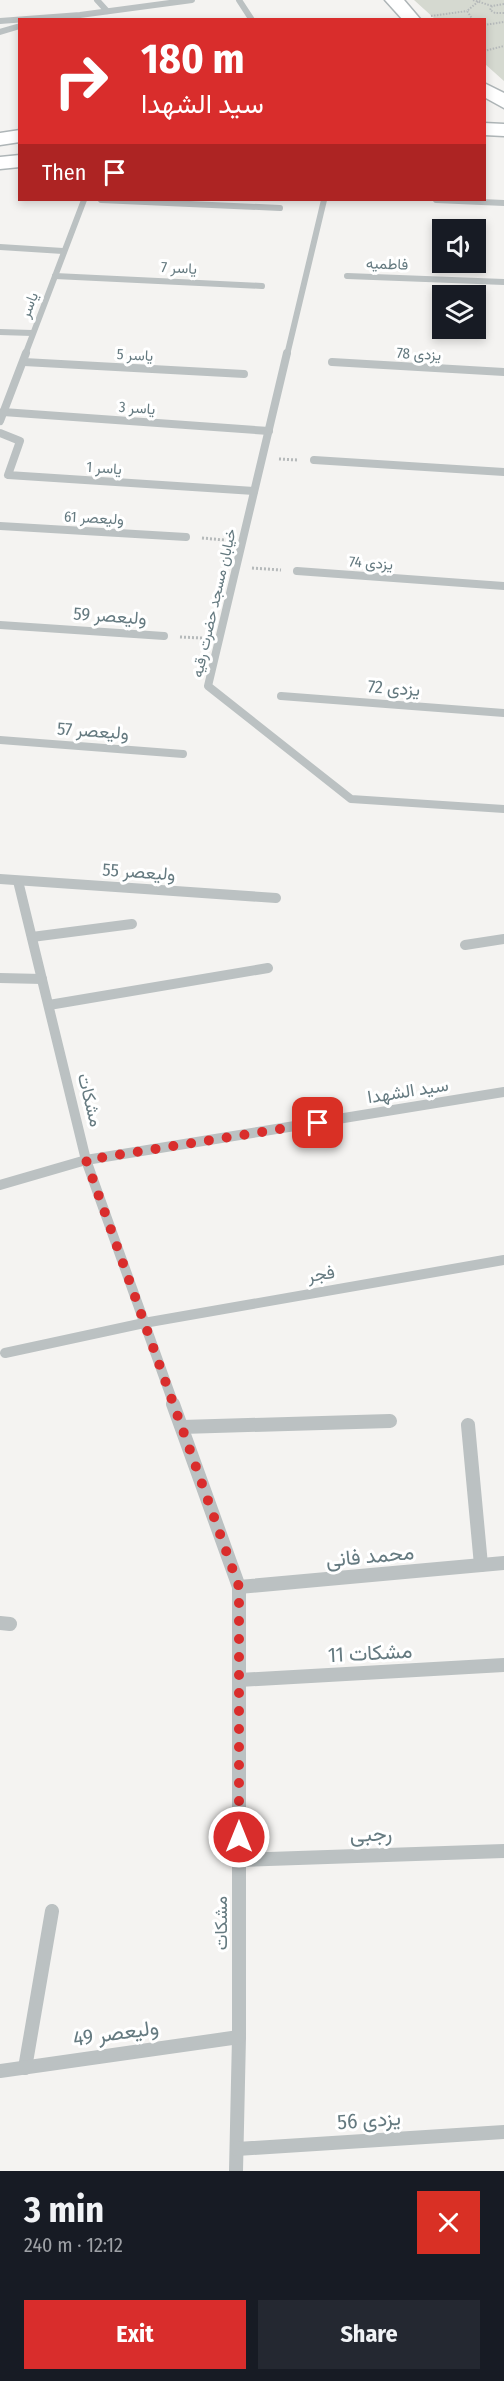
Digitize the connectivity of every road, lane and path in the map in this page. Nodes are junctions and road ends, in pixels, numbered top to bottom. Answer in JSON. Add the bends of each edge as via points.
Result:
{"nodes":[{"id":1,"x":97,"y":0,"type":"edge"},
{"id":2,"x":192,"y":0,"type":"edge"},
{"id":3,"x":239,"y":0,"type":"edge"},
{"id":4,"x":394,"y":0,"type":"edge"},
{"id":5,"x":473,"y":0,"type":"edge"},
{"id":6,"x":479,"y":1,"type":"edge"},
{"id":7,"x":504,"y":4,"type":"edge"},
{"id":8,"x":492,"y":6,"type":"junction"},
{"id":9,"x":107,"y":11,"type":"junction"},
{"id":10,"x":467,"y":11,"type":"junction"},
{"id":11,"x":504,"y":14,"type":"edge"},
{"id":12,"x":81,"y":17,"type":"edge"},
{"id":13,"x":61,"y":18,"type":"edge"},
{"id":14,"x":251,"y":18,"type":"edge"},
{"id":15,"x":412,"y":18,"type":"edge"},
{"id":16,"x":420,"y":18,"type":"edge"},
{"id":17,"x":472,"y":18,"type":"edge"},
{"id":18,"x":18,"y":20,"type":"edge"},
{"id":19,"x":0,"y":21,"type":"edge"},
{"id":20,"x":504,"y":21,"type":"edge"},
{"id":21,"x":486,"y":25,"type":"edge"},
{"id":22,"x":18,"y":27,"type":"edge"},
{"id":23,"x":0,"y":32,"type":"edge"},
{"id":24,"x":504,"y":46,"type":"edge"},
{"id":25,"x":486,"y":50,"type":"edge"},
{"id":26,"x":486,"y":90,"type":"edge"},
{"id":27,"x":504,"y":104,"type":"edge"},
{"id":28,"x":486,"y":106,"type":"edge"},
{"id":29,"x":486,"y":129,"type":"edge"},
{"id":30,"x":504,"y":130,"type":"edge"},
{"id":31,"x":18,"y":136,"type":"edge"},
{"id":32,"x":0,"y":139,"type":"edge"},
{"id":33,"x":18,"y":161,"type":"edge"},
{"id":34,"x":0,"y":163,"type":"edge"},
{"id":35,"x":84,"y":201,"type":"edge"},
{"id":36,"x":123,"y":201,"type":"edge"},
{"id":37,"x":324,"y":201,"type":"edge"},
{"id":38,"x":458,"y":201,"type":"edge"},
{"id":39,"x":504,"y":203,"type":"edge"},
{"id":40,"x":280,"y":208,"type":"dead end"},
{"id":41,"x":0,"y":247,"type":"edge"},
{"id":42,"x":63,"y":251,"type":"junction"},
{"id":43,"x":55,"y":276,"type":"junction"},
{"id":44,"x":347,"y":276,"type":"dead end"},
{"id":45,"x":504,"y":282,"type":"edge"},
{"id":46,"x":262,"y":286,"type":"dead end"},
{"id":47,"x":0,"y":332,"type":"edge"},
{"id":48,"x":32,"y":333,"type":"junction"},
{"id":49,"x":24,"y":362,"type":"junction"},
{"id":50,"x":332,"y":362,"type":"dead end"},
{"id":51,"x":504,"y":372,"type":"edge"},
{"id":52,"x":244,"y":374,"type":"dead end"},
{"id":53,"x":3,"y":412,"type":"junction"},
{"id":54,"x":0,"y":421,"type":"edge"},
{"id":55,"x":269,"y":431,"type":"junction"},
{"id":56,"x":0,"y":433,"type":"edge"},
{"id":57,"x":261,"y":459,"type":"junction"},
{"id":58,"x":314,"y":460,"type":"joint"},
{"id":59,"x":504,"y":472,"type":"edge"},
{"id":60,"x":254,"y":491,"type":"junction"},
{"id":61,"x":0,"y":526,"type":"edge"},
{"id":62,"x":186,"y":537,"type":"joint"},
{"id":63,"x":241,"y":542,"type":"junction"},
{"id":64,"x":235,"y":567,"type":"junction"},
{"id":65,"x":297,"y":571,"type":"joint"},
{"id":66,"x":504,"y":586,"type":"edge"},
{"id":67,"x":0,"y":625,"type":"edge"},
{"id":68,"x":164,"y":636,"type":"joint"},
{"id":69,"x":218,"y":639,"type":"junction"},
{"id":70,"x":281,"y":696,"type":"dead end"},
{"id":71,"x":504,"y":713,"type":"edge"},
{"id":72,"x":0,"y":740,"type":"edge"},
{"id":73,"x":183,"y":754,"type":"dead end"},
{"id":74,"x":504,"y":809,"type":"edge"},
{"id":75,"x":0,"y":879,"type":"edge"},
{"id":76,"x":18,"y":881,"type":"junction"},
{"id":77,"x":276,"y":898,"type":"dead end"},
{"id":78,"x":132,"y":924,"type":"dead end"},
{"id":79,"x":32,"y":937,"type":"junction"},
{"id":80,"x":504,"y":939,"type":"edge"},
{"id":81,"x":465,"y":945,"type":"dead end"},
{"id":82,"x":268,"y":968,"type":"dead end"},
{"id":83,"x":0,"y":978,"type":"edge"},
{"id":84,"x":42,"y":980,"type":"junction"},
{"id":85,"x":49,"y":1005,"type":"junction"},
{"id":86,"x":504,"y":1092,"type":"edge"},
{"id":87,"x":86,"y":1160,"type":"junction"},
{"id":88,"x":0,"y":1185,"type":"edge"},
{"id":89,"x":504,"y":1260,"type":"edge"},
{"id":90,"x":144,"y":1323,"type":"junction"},
{"id":91,"x":5,"y":1353,"type":"dead end"},
{"id":92,"x":390,"y":1421,"type":"dead end"},
{"id":93,"x":468,"y":1425,"type":"dead end"},
{"id":94,"x":182,"y":1427,"type":"junction"},
{"id":95,"x":504,"y":1563,"type":"edge"},
{"id":96,"x":481,"y":1565,"type":"junction"},
{"id":97,"x":239,"y":1587,"type":"junction"},
{"id":98,"x":504,"y":1665,"type":"edge"},
{"id":99,"x":239,"y":1680,"type":"junction"},
{"id":100,"x":504,"y":1851,"type":"edge"},
{"id":101,"x":239,"y":1860,"type":"junction"},
{"id":102,"x":52,"y":1911,"type":"dead end"},
{"id":103,"x":239,"y":2037,"type":"junction"},
{"id":104,"x":25,"y":2068,"type":"junction"},
{"id":105,"x":0,"y":2072,"type":"edge"},
{"id":106,"x":504,"y":2132,"type":"edge"},
{"id":107,"x":237,"y":2149,"type":"junction"},
{"id":108,"x":236,"y":2171,"type":"edge"}],
"edges":[{"from":1,"to":9,"type":"street"},
{"from":2,"to":9,"type":"street"},
{"from":3,"to":14,"type":"street"},
{"from":4,"to":15,"type":"main road"},
{"from":5,"to":6,"type":"path"},
{"from":6,"to":8,"type":"path"},
{"from":6,"to":10,"type":"path"},
{"from":7,"to":8,"type":"path"},
{"from":8,"to":11,"type":"path","via":[[490,9],[495,13]]},
{"from":9,"to":12,"type":"street"},
{"from":10,"to":16,"type":"path"},
{"from":10,"to":17,"type":"path"},
{"from":12,"to":13,"type":"street"},
{"from":18,"to":19,"type":"street"},
{"from":20,"to":21,"type":"path"},
{"from":22,"to":23,"type":"street"},
{"from":24,"to":25,"type":"path"},
{"from":26,"to":27,"type":"main road"},
{"from":27,"to":28,"type":"main road"},
{"from":29,"to":30,"type":"main road"},
{"from":31,"to":32,"type":"main road"},
{"from":33,"to":34,"type":"main road"},
{"from":35,"to":42,"type":"street","name":"یاسر"},
{"from":36,"to":40,"type":"street"},
{"from":37,"to":55,"type":"street","name":"خیابان مسجد حضرت رقیه"},
{"from":38,"to":39,"type":"street"},
{"from":41,"to":42,"type":"street"},
{"from":42,"to":43,"type":"street","name":"یاسر"},
{"from":43,"to":46,"type":"street","name":"یاسر 7"},
{"from":43,"to":48,"type":"street","name":"یاسر"},
{"from":44,"to":45,"type":"street","name":"فاطمیه"},
{"from":47,"to":48,"type":"street"},
{"from":48,"to":49,"type":"street","name":"یاسر"},
{"from":49,"to":52,"type":"street","name":"یاسر 5"},
{"from":49,"to":53,"type":"street","name":"یاسر"},
{"from":50,"to":51,"type":"street","name":"یزدی 78"},
{"from":53,"to":54,"type":"street","name":"یاسر"},
{"from":53,"to":55,"type":"street","name":"یاسر 3"},
{"from":55,"to":57,"type":"street","name":"خیابان مسجد حضرت رقیه"},
{"from":56,"to":60,"type":"street","name":"یاسر 1","via":[[20,441],[9,475]]},
{"from":57,"to":58,"type":"path"},
{"from":57,"to":60,"type":"street","name":"خیابان مسجد حضرت رقیه"},
{"from":58,"to":59,"type":"street"},
{"from":60,"to":63,"type":"street","name":"خیابان مسجد حضرت رقیه"},
{"from":61,"to":62,"type":"street","name":"ولیعصر 61"},
{"from":62,"to":63,"type":"path"},
{"from":63,"to":64,"type":"street","name":"خیابان مسجد حضرت رقیه"},
{"from":64,"to":65,"type":"path"},
{"from":64,"to":69,"type":"street","name":"خیابان مسجد حضرت رقیه"},
{"from":65,"to":66,"type":"street","name":"یزدی 74"},
{"from":67,"to":68,"type":"street","name":"ولیعصر 59"},
{"from":68,"to":69,"type":"path","name":"ولیعصر 59"},
{"from":69,"to":74,"type":"street","name":"خیابان مسجد حضرت رقیه","via":[[208,686],[351,799]]},
{"from":70,"to":71,"type":"street","name":"یزدی 72"},
{"from":72,"to":73,"type":"street","name":"ولیعصر 57"},
{"from":75,"to":76,"type":"street","name":"ولیعصر 55"},
{"from":76,"to":77,"type":"street","name":"ولیعصر 55"},
{"from":76,"to":79,"type":"street","name":"مشکات"},
{"from":78,"to":79,"type":"street"},
{"from":79,"to":84,"type":"street","name":"مشکات"},
{"from":80,"to":81,"type":"street"},
{"from":82,"to":85,"type":"street"},
{"from":83,"to":84,"type":"street"},
{"from":84,"to":85,"type":"street","name":"مشکات"},
{"from":85,"to":87,"type":"street","name":"مشکات"},
{"from":86,"to":87,"type":"street","name":"سید الشهدا"},
{"from":87,"to":88,"type":"street","name":"سید الشهدا"},
{"from":87,"to":90,"type":"street","name":"مشکات"},
{"from":89,"to":90,"type":"street","name":"فجر"},
{"from":90,"to":91,"type":"street","name":"فجر"},
{"from":90,"to":94,"type":"street","name":"مشکات"},
{"from":92,"to":94,"type":"street"},
{"from":93,"to":96,"type":"street"},
{"from":94,"to":97,"type":"street","name":"مشکات"},
{"from":95,"to":96,"type":"street","name":"محمد فانی"},
{"from":96,"to":97,"type":"street","name":"محمد فانی"},
{"from":97,"to":99,"type":"street","name":"مشکات"},
{"from":98,"to":99,"type":"street","name":"11 مشکات"},
{"from":99,"to":101,"type":"street","name":"مشکات"},
{"from":100,"to":101,"type":"street","name":"رجبی"},
{"from":101,"to":103,"type":"street","name":"مشکات"},
{"from":102,"to":104,"type":"street"},
{"from":103,"to":104,"type":"street","name":"ولیعصر 49"},
{"from":103,"to":107,"type":"street","name":"مشکات"},
{"from":104,"to":105,"type":"street","name":"ولیعصر 49"},
{"from":106,"to":107,"type":"street","name":"یزدی 56"},
{"from":107,"to":108,"type":"street","name":"مشکات"}]}
